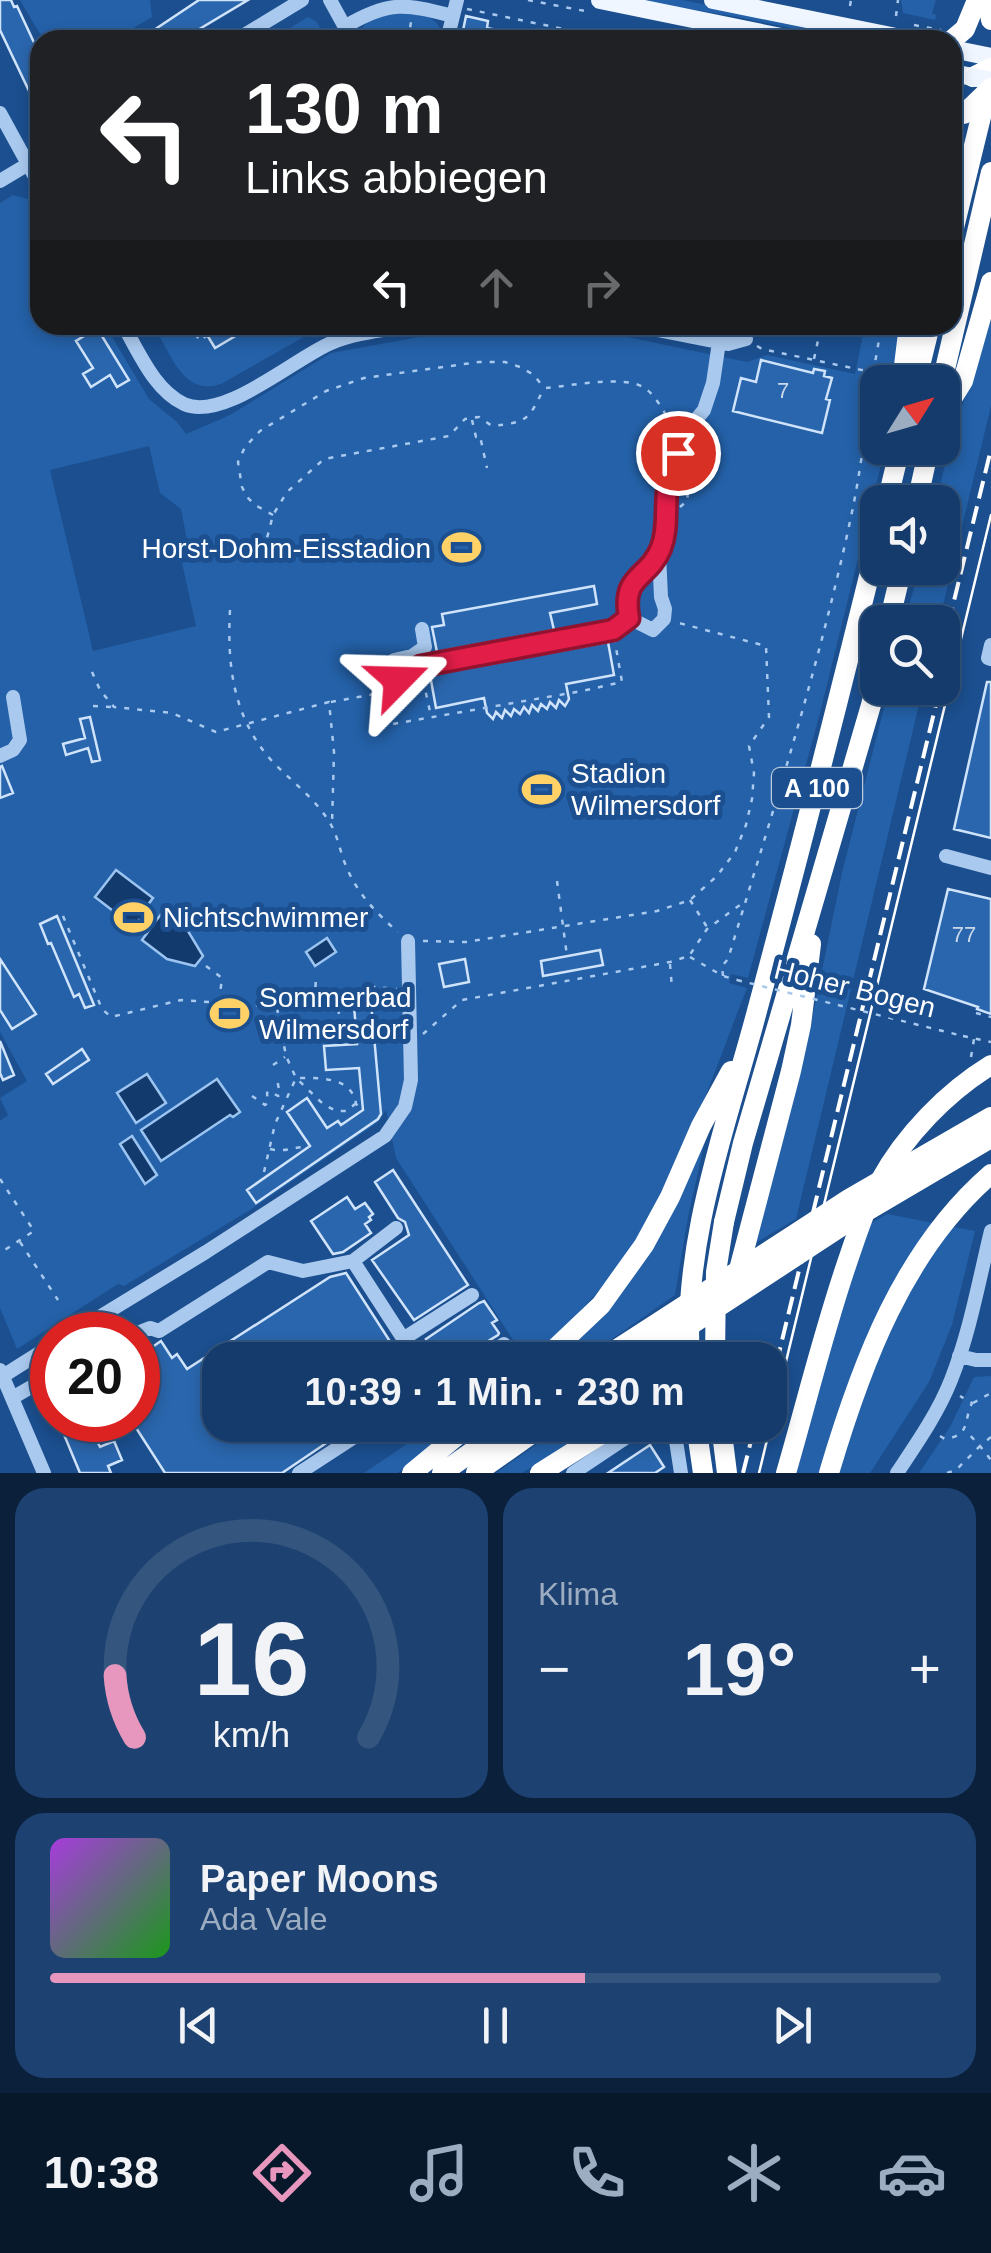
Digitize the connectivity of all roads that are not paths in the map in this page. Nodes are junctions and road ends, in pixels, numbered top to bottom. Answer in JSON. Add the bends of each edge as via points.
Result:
{"nodes":[{"id":1,"x":302,"y":0,"type":"edge"},
{"id":2,"x":330,"y":0,"type":"edge"},
{"id":3,"x":600,"y":0,"type":"edge"},
{"id":4,"x":713,"y":0,"type":"edge"},
{"id":5,"x":977,"y":0,"type":"edge"},
{"id":6,"x":988,"y":0,"type":"edge"},
{"id":7,"x":455,"y":7,"type":"edge"},
{"id":8,"x":990,"y":18,"type":"edge"},
{"id":9,"x":252,"y":30,"type":"edge"},
{"id":10,"x":347,"y":30,"type":"edge"},
{"id":11,"x":353,"y":30,"type":"edge"},
{"id":12,"x":747,"y":30,"type":"edge"},
{"id":13,"x":821,"y":30,"type":"edge"},
{"id":14,"x":952,"y":30,"type":"edge"},
{"id":15,"x":962,"y":56,"type":"edge"},
{"id":16,"x":984,"y":71,"type":"edge"},
{"id":17,"x":0,"y":113,"type":"edge"},
{"id":18,"x":962,"y":116,"type":"edge"},
{"id":19,"x":30,"y":157,"type":"edge"},
{"id":20,"x":30,"y":163,"type":"edge"},
{"id":21,"x":991,"y":172,"type":"edge"},
{"id":22,"x":0,"y":181,"type":"edge"},
{"id":23,"x":962,"y":184,"type":"edge"},
{"id":24,"x":991,"y":282,"type":"edge"},
{"id":25,"x":962,"y":296,"type":"edge"},
{"id":26,"x":129,"y":335,"type":"edge"},
{"id":27,"x":338,"y":335,"type":"edge"},
{"id":28,"x":692,"y":335,"type":"edge"},
{"id":29,"x":743,"y":335,"type":"edge"},
{"id":30,"x":908,"y":335,"type":"edge"},
{"id":31,"x":928,"y":335,"type":"edge"},
{"id":32,"x":953,"y":335,"type":"edge"},
{"id":33,"x":719,"y":342,"type":"junction"},
{"id":34,"x":904,"y":365,"type":"edge"},
{"id":35,"x":920,"y":365,"type":"edge"},
{"id":36,"x":946,"y":365,"type":"edge"},
{"id":37,"x":960,"y":384,"type":"edge"},
{"id":38,"x":659,"y":554,"type":"junction"},
{"id":39,"x":867,"y":585,"type":"edge"},
{"id":40,"x":629,"y":618,"type":"junction"},
{"id":41,"x":422,"y":629,"type":"dead end"},
{"id":42,"x":14,"y":696,"type":"dead end"},
{"id":43,"x":869,"y":705,"type":"edge"},
{"id":44,"x":0,"y":756,"type":"edge"},
{"id":45,"x":946,"y":856,"type":"dead end"},
{"id":46,"x":991,"y":868,"type":"edge"},
{"id":47,"x":817,"y":887,"type":"junction"},
{"id":48,"x":408,"y":941,"type":"road end"},
{"id":49,"x":751,"y":1035,"type":"junction"},
{"id":50,"x":991,"y":1065,"type":"edge"},
{"id":51,"x":991,"y":1117,"type":"edge"},
{"id":52,"x":991,"y":1138,"type":"edge"},
{"id":53,"x":991,"y":1174,"type":"edge"},
{"id":54,"x":396,"y":1228,"type":"dead end"},
{"id":55,"x":991,"y":1232,"type":"edge"},
{"id":56,"x":353,"y":1261,"type":"junction"},
{"id":57,"x":986,"y":1271,"type":"edge"},
{"id":58,"x":472,"y":1295,"type":"dead end"},
{"id":59,"x":108,"y":1312,"type":"edge"},
{"id":60,"x":160,"y":1331,"type":"edge"},
{"id":61,"x":404,"y":1339,"type":"junction"},
{"id":62,"x":406,"y":1342,"type":"edge"},
{"id":63,"x":563,"y":1342,"type":"edge"},
{"id":64,"x":629,"y":1342,"type":"edge"},
{"id":65,"x":665,"y":1342,"type":"edge"},
{"id":66,"x":692,"y":1342,"type":"edge"},
{"id":67,"x":708,"y":1342,"type":"edge"},
{"id":68,"x":715,"y":1342,"type":"edge"},
{"id":69,"x":959,"y":1356,"type":"junction"},
{"id":70,"x":30,"y":1358,"type":"edge"},
{"id":71,"x":991,"y":1360,"type":"edge"},
{"id":72,"x":1,"y":1373,"type":"edge"},
{"id":73,"x":30,"y":1388,"type":"edge"},
{"id":74,"x":12,"y":1398,"type":"junction"},
{"id":75,"x":347,"y":1442,"type":"edge"},
{"id":76,"x":449,"y":1442,"type":"edge"},
{"id":77,"x":486,"y":1442,"type":"edge"},
{"id":78,"x":520,"y":1442,"type":"edge"},
{"id":79,"x":589,"y":1442,"type":"edge"},
{"id":80,"x":620,"y":1442,"type":"edge"},
{"id":81,"x":677,"y":1442,"type":"edge"},
{"id":82,"x":698,"y":1442,"type":"edge"},
{"id":83,"x":722,"y":1442,"type":"edge"},
{"id":84,"x":44,"y":1473,"type":"edge"},
{"id":85,"x":299,"y":1473,"type":"edge"},
{"id":86,"x":412,"y":1473,"type":"edge"},
{"id":87,"x":442,"y":1473,"type":"edge"},
{"id":88,"x":476,"y":1473,"type":"edge"},
{"id":89,"x":540,"y":1473,"type":"edge"},
{"id":90,"x":573,"y":1473,"type":"edge"},
{"id":91,"x":681,"y":1473,"type":"edge"},
{"id":92,"x":702,"y":1473,"type":"edge"},
{"id":93,"x":726,"y":1473,"type":"edge"},
{"id":94,"x":786,"y":1473,"type":"edge"},
{"id":95,"x":830,"y":1473,"type":"edge"},
{"id":96,"x":897,"y":1473,"type":"edge"}],
"edges":[{"from":1,"to":9,"type":"street"},
{"from":2,"to":10,"type":"street"},
{"from":3,"to":12,"type":"main road"},
{"from":4,"to":13,"type":"main road"},
{"from":5,"to":14,"type":"highway","via":[[964,28]]},
{"from":6,"to":8,"type":"highway"},
{"from":7,"to":11,"type":"street","via":[[396,5],[377,10]]},
{"from":15,"to":16,"type":"main road"},
{"from":16,"to":18,"type":"highway","bridge":true},
{"from":16,"to":23,"type":"highway"},
{"from":17,"to":19,"type":"street"},
{"from":20,"to":22,"type":"street"},
{"from":21,"to":25,"type":"highway"},
{"from":24,"to":37,"type":"highway"},
{"from":26,"to":27,"type":"street","via":[[166,393],[192,407],[229,401]]},
{"from":28,"to":33,"type":"street"},
{"from":29,"to":33,"type":"street","via":[[746,339]]},
{"from":30,"to":34,"type":"highway"},
{"from":31,"to":35,"type":"highway"},
{"from":32,"to":36,"type":"highway"},
{"from":33,"to":38,"type":"street","via":[[704,410],[682,436],[667,488]]},
{"from":38,"to":40,"type":"street","via":[[630,586]]},
{"from":38,"to":40,"type":"street","via":[[664,619],[653,630]]},
{"from":39,"to":49,"type":"highway","number":"A 100"},
{"from":40,"to":41,"type":"street","via":[[613,630],[421,666],[398,680],[394,660],[424,648]]},
{"from":42,"to":44,"type":"street","via":[[20,740]]},
{"from":43,"to":47,"type":"highway","number":"A 100"},
{"from":45,"to":46,"type":"street"},
{"from":47,"to":67,"type":"highway","via":[[801,1025],[733,1292]]},
{"from":47,"to":68,"type":"highway","number":"A 100","bridge":true,"via":[[724,1222]]},
{"from":48,"to":59,"type":"street","via":[[411,1080],[405,1107],[385,1136]]},
{"from":49,"to":63,"type":"highway","via":[[644,1245],[601,1305]]},
{"from":49,"to":66,"type":"highway","number":"A 100","bridge":true,"via":[[695,1259]]},
{"from":50,"to":94,"type":"highway","bridge":true,"via":[[918,1128],[881,1179],[835,1298]]},
{"from":51,"to":64,"type":"highway","bridge":true,"via":[[834,1208]]},
{"from":52,"to":65,"type":"highway","bridge":true},
{"from":53,"to":95,"type":"highway","via":[[957,1207],[908,1276],[876,1337]]},
{"from":54,"to":56,"type":"street"},
{"from":55,"to":57,"type":"street"},
{"from":56,"to":60,"type":"street","via":[[303,1271],[268,1262]]},
{"from":56,"to":61,"type":"street"},
{"from":57,"to":69,"type":"street"},
{"from":58,"to":61,"type":"street"},
{"from":61,"to":62,"type":"street"},
{"from":69,"to":71,"type":"street"},
{"from":69,"to":96,"type":"street","via":[[943,1398]]},
{"from":70,"to":72,"type":"street"},
{"from":72,"to":74,"type":"street"},
{"from":73,"to":74,"type":"street"},
{"from":74,"to":84,"type":"street"},
{"from":75,"to":85,"type":"street"},
{"from":76,"to":86,"type":"highway"},
{"from":77,"to":87,"type":"highway"},
{"from":78,"to":88,"type":"highway"},
{"from":79,"to":89,"type":"highway"},
{"from":80,"to":90,"type":"street"},
{"from":81,"to":91,"type":"street"},
{"from":82,"to":92,"type":"highway"},
{"from":83,"to":93,"type":"highway"}]}
